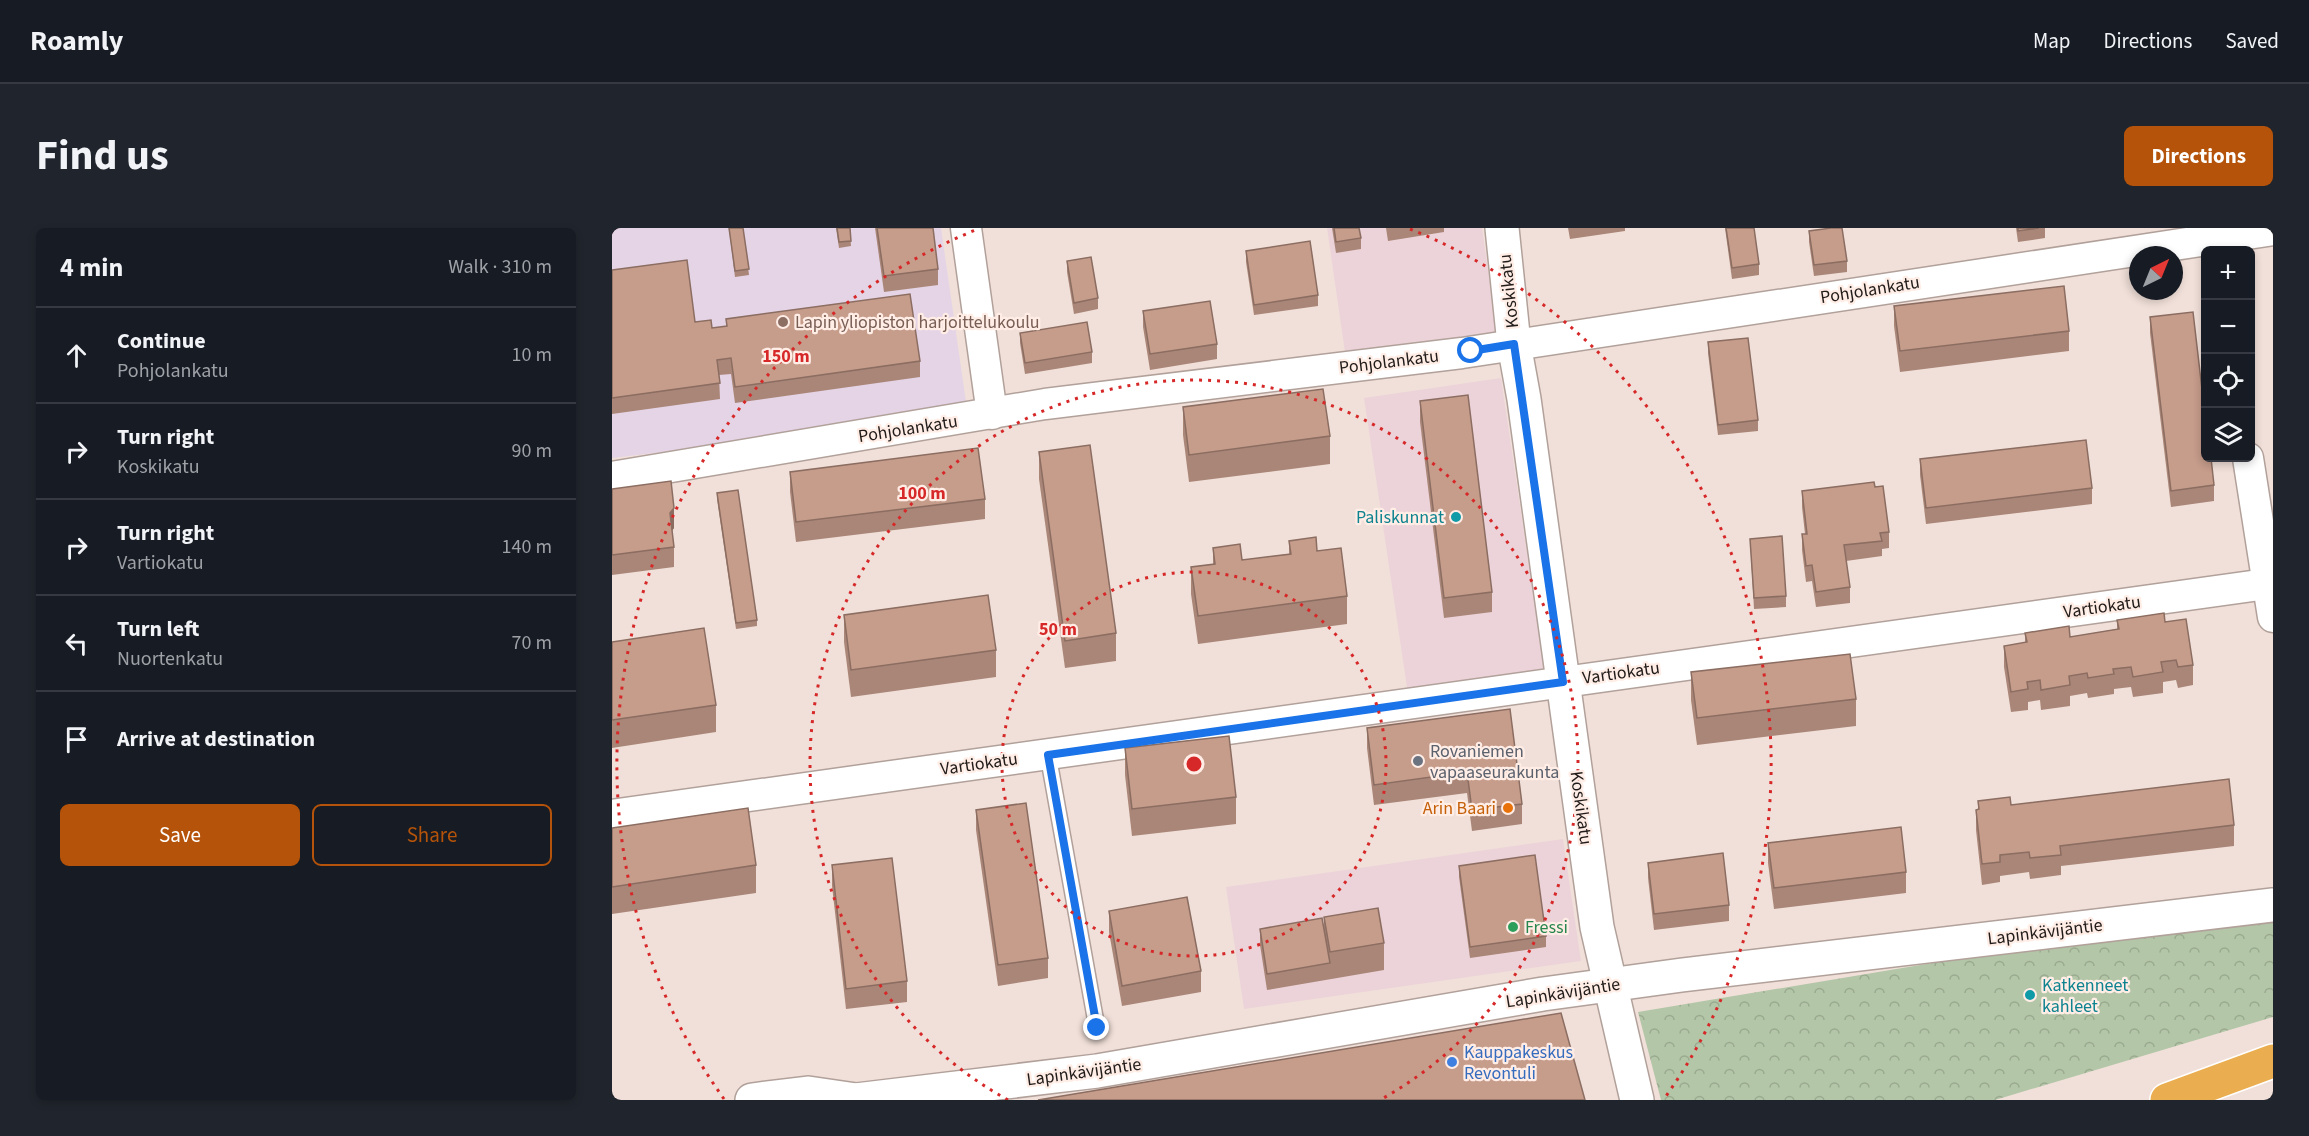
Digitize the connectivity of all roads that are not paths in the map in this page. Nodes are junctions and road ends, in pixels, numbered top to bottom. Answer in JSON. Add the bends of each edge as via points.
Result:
{"nodes":[{"id":1,"x":966,"y":228,"type":"edge"},
{"id":2,"x":1502,"y":228,"type":"edge"},
{"id":3,"x":2273,"y":230,"type":"edge"},
{"id":4,"x":2215,"y":238,"type":"edge"},
{"id":5,"x":1514,"y":344,"type":"junction"},
{"id":6,"x":992,"y":414,"type":"junction"},
{"id":7,"x":2249,"y":462,"type":"edge"},
{"id":8,"x":612,"y":477,"type":"edge"},
{"id":9,"x":2270,"y":584,"type":"edge"},
{"id":10,"x":2273,"y":617,"type":"edge"},
{"id":11,"x":1563,"y":682,"type":"junction"},
{"id":12,"x":1048,"y":755,"type":"junction"},
{"id":13,"x":612,"y":815,"type":"edge"},
{"id":14,"x":2273,"y":905,"type":"edge"},
{"id":15,"x":1611,"y":985,"type":"junction"},
{"id":16,"x":1097,"y":1028,"type":"dead end"},
{"id":17,"x":2273,"y":1061,"type":"edge"},
{"id":18,"x":752,"y":1100,"type":"edge"},
{"id":19,"x":856,"y":1100,"type":"edge"},
{"id":20,"x":1637,"y":1100,"type":"edge"},
{"id":21,"x":2167,"y":1100,"type":"edge"}],
"edges":[{"from":1,"to":6,"type":"street"},
{"from":2,"to":5,"type":"main road","name":"Koskikatu"},
{"from":3,"to":4,"type":"street","name":"Pohjolankatu"},
{"from":4,"to":5,"type":"street","name":"Pohjolankatu"},
{"from":5,"to":6,"type":"street","name":"Pohjolankatu"},
{"from":5,"to":11,"type":"main road","name":"Koskikatu"},
{"from":6,"to":8,"type":"street","name":"Pohjolankatu"},
{"from":7,"to":9,"type":"street"},
{"from":9,"to":10,"type":"street"},
{"from":9,"to":11,"type":"street","name":"Vartiokatu"},
{"from":11,"to":12,"type":"street","name":"Vartiokatu"},
{"from":11,"to":15,"type":"main road","name":"Koskikatu","via":[[1597,927]]},
{"from":12,"to":13,"type":"street","name":"Vartiokatu"},
{"from":12,"to":16,"type":"lane"},
{"from":14,"to":15,"type":"main road","name":"Lapinkävijäntie"},
{"from":15,"to":19,"type":"main road","name":"Lapinkävijäntie","via":[[1097,1071]]},
{"from":15,"to":20,"type":"main road","name":"Koskikatu"},
{"from":17,"to":21,"type":"highway"},
{"from":18,"to":19,"type":"main road","name":"Lapinkävijäntie","via":[[808,1093]]}]}
